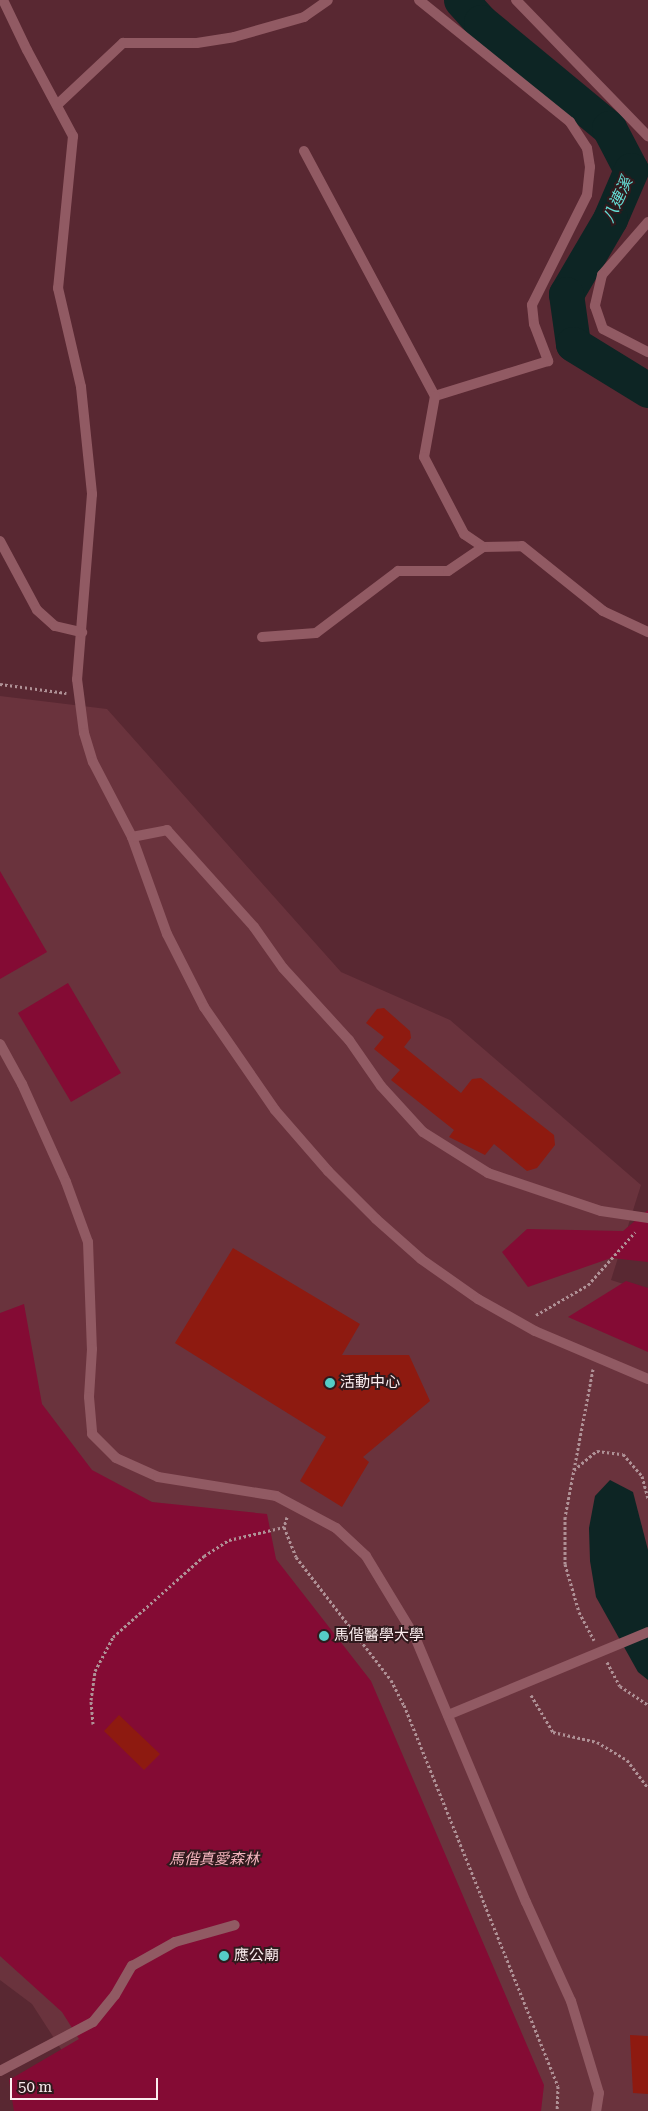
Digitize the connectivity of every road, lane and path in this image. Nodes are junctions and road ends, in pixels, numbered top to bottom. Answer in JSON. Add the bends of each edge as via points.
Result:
{"nodes":[{"id":1,"x":3,"y":0,"type":"edge"},
{"id":2,"x":328,"y":0,"type":"edge"},
{"id":3,"x":419,"y":0,"type":"edge"},
{"id":4,"x":516,"y":0,"type":"edge"},
{"id":5,"x":56,"y":104,"type":"junction"},
{"id":6,"x":648,"y":136,"type":"edge"},
{"id":7,"x":304,"y":151,"type":"dead end"},
{"id":8,"x":648,"y":222,"type":"edge"},
{"id":9,"x":648,"y":352,"type":"edge"},
{"id":10,"x":435,"y":396,"type":"junction"},
{"id":11,"x":0,"y":541,"type":"edge"},
{"id":12,"x":483,"y":547,"type":"junction"},
{"id":13,"x":82,"y":632,"type":"junction"},
{"id":14,"x":648,"y":632,"type":"edge"},
{"id":15,"x":262,"y":637,"type":"dead end"},
{"id":16,"x":0,"y":684,"type":"edge"},
{"id":17,"x":79,"y":696,"type":"junction"},
{"id":18,"x":132,"y":837,"type":"junction"},
{"id":19,"x":0,"y":1044,"type":"edge"},
{"id":20,"x":645,"y":1222,"type":"edge"},
{"id":21,"x":519,"y":1322,"type":"junction"},
{"id":22,"x":595,"y":1356,"type":"junction"},
{"id":23,"x":648,"y":1379,"type":"edge"},
{"id":24,"x":574,"y":1471,"type":"junction"},
{"id":25,"x":648,"y":1498,"type":"edge"},
{"id":26,"x":290,"y":1504,"type":"junction"},
{"id":27,"x":284,"y":1527,"type":"junction"},
{"id":28,"x":648,"y":1632,"type":"edge"},
{"id":29,"x":599,"y":1647,"type":"dead end"},
{"id":30,"x":603,"y":1655,"type":"dead end"},
{"id":31,"x":525,"y":1684,"type":"junction"},
{"id":32,"x":648,"y":1705,"type":"edge"},
{"id":33,"x":448,"y":1715,"type":"junction"},
{"id":34,"x":93,"y":1724,"type":"dead end"},
{"id":35,"x":648,"y":1788,"type":"edge"},
{"id":36,"x":235,"y":1925,"type":"dead end"},
{"id":37,"x":0,"y":2071,"type":"edge"},
{"id":38,"x":556,"y":2111,"type":"edge"},
{"id":39,"x":596,"y":2111,"type":"edge"}],
"edges":[{"from":1,"to":5,"type":"lane"},
{"from":2,"to":5,"type":"lane","via":[[304,17],[234,36],[197,43],[123,43]]},
{"from":3,"to":10,"type":"lane","via":[[570,122],[587,148],[590,167],[587,195],[532,304],[534,324],[548,361]]},
{"from":4,"to":6,"type":"lane"},
{"from":5,"to":13,"type":"lane","via":[[74,136],[58,288],[81,387],[92,494]]},
{"from":7,"to":10,"type":"lane"},
{"from":8,"to":9,"type":"lane","via":[[602,275],[595,306],[603,329]]},
{"from":10,"to":12,"type":"lane","via":[[424,457],[464,534]]},
{"from":11,"to":13,"type":"lane","via":[[36,610],[55,626]]},
{"from":12,"to":14,"type":"lane","via":[[522,546],[604,611]]},
{"from":12,"to":15,"type":"lane","via":[[448,571],[398,571],[316,633]]},
{"from":13,"to":17,"type":"lane","via":[[76,679]]},
{"from":16,"to":17,"type":"path"},
{"from":17,"to":18,"type":"lane","via":[[84,733],[93,762]]},
{"from":18,"to":20,"type":"lane","via":[[168,830],[254,927],[283,968],[349,1040],[381,1086],[423,1132],[488,1173],[600,1212]]},
{"from":18,"to":21,"type":"lane","via":[[167,934],[204,1007],[275,1110],[328,1170],[421,1259],[478,1299]]},
{"from":19,"to":26,"type":"lane","via":[[22,1084],[66,1182],[88,1242],[92,1434],[116,1458],[158,1477],[276,1496]]},
{"from":20,"to":21,"type":"path","via":[[588,1285],[551,1308]]},
{"from":21,"to":22,"type":"lane"},
{"from":22,"to":23,"type":"lane"},
{"from":22,"to":24,"type":"path"},
{"from":24,"to":25,"type":"path","via":[[597,1451],[623,1454],[642,1476]]},
{"from":24,"to":29,"type":"path","via":[[565,1517],[565,1564],[579,1612]]},
{"from":26,"to":27,"type":"path"},
{"from":26,"to":33,"type":"lane","via":[[336,1528],[366,1556],[415,1637]]},
{"from":27,"to":34,"type":"path","via":[[229,1540],[204,1556],[113,1637],[95,1671],[91,1700]]},
{"from":27,"to":38,"type":"path","via":[[296,1557],[391,1680],[404,1705],[558,2086]]},
{"from":28,"to":31,"type":"lane"},
{"from":30,"to":32,"type":"path","via":[[620,1686]]},
{"from":31,"to":33,"type":"lane"},
{"from":31,"to":35,"type":"path","via":[[553,1732],[597,1742],[627,1760]]},
{"from":33,"to":39,"type":"lane","via":[[571,2001],[599,2093]]},
{"from":36,"to":37,"type":"lane","via":[[175,1942],[132,1966],[115,1995],[93,2022]]}]}
